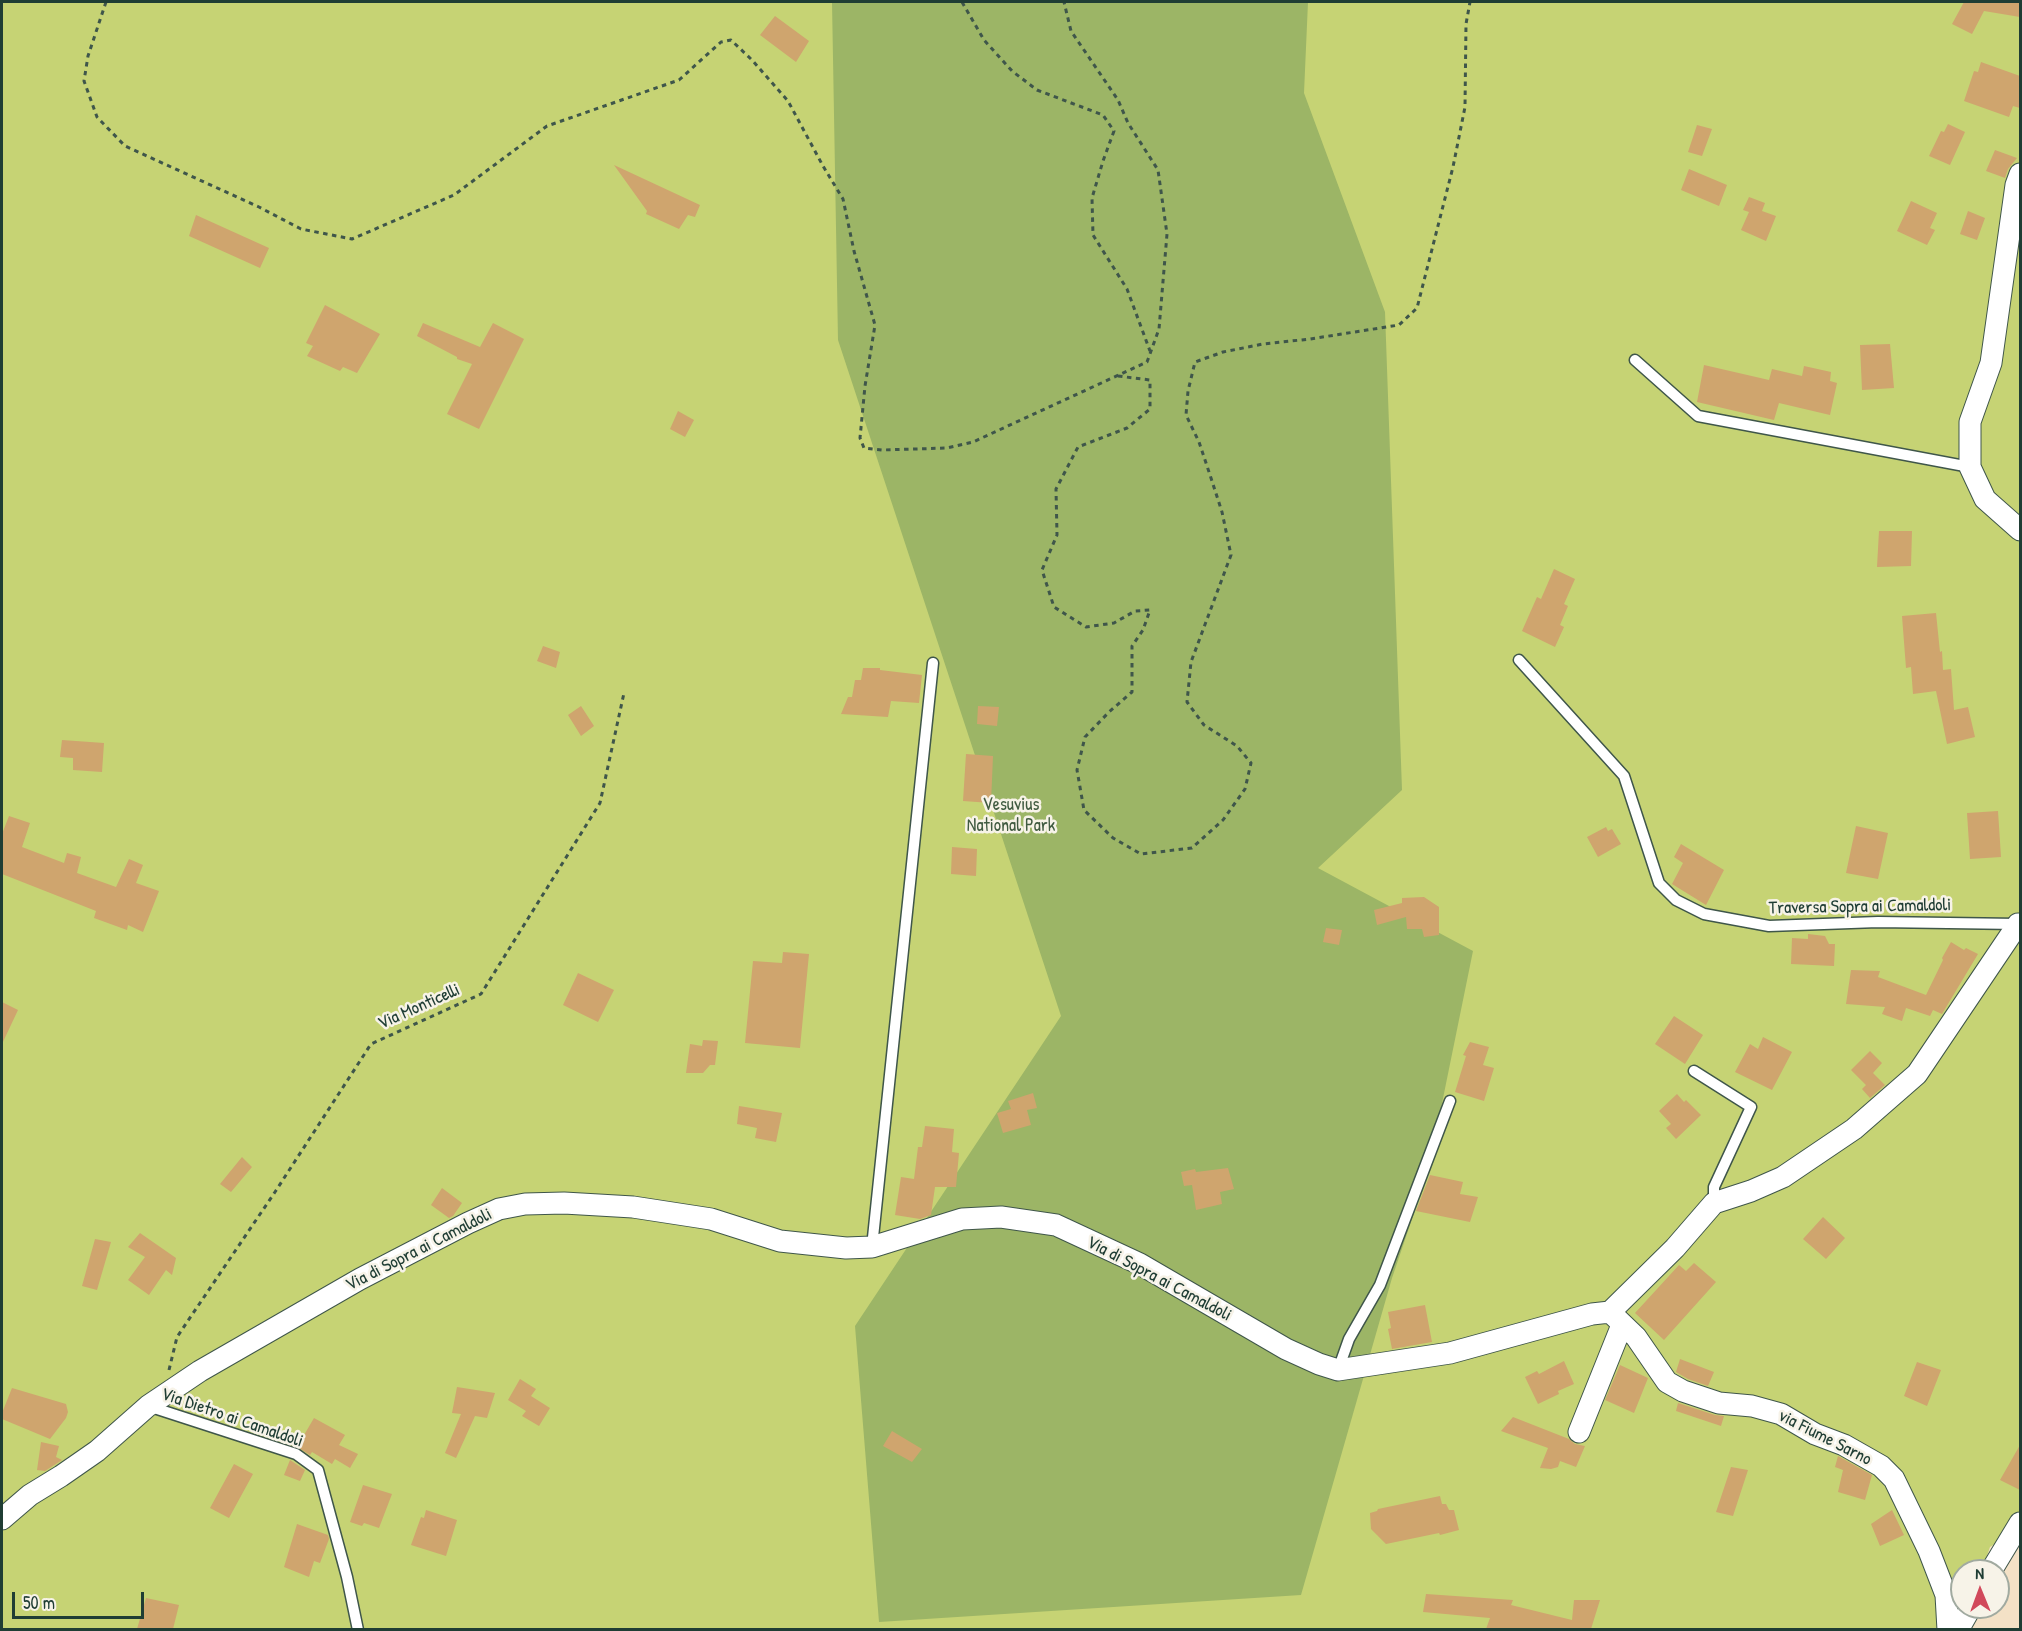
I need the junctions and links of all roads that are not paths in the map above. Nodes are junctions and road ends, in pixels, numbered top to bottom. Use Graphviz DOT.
graph roads {
  1 [pos="2020,174"];
  2 [pos="1635,360"];
  3 [pos="1970,467"];
  4 [pos="2020,530"];
  5 [pos="1519,660"];
  6 [pos="933,663"];
  7 [pos="2019,924"];
  8 [pos="1694,1071"];
  9 [pos="1450,1101"];
  10 [pos="1714,1203"];
  11 [pos="873,1247"];
  12 [pos="1616,1319"];
  13 [pos="1338,1370"];
  14 [pos="155,1401"];
  15 [pos="1580,1432"];
  16 [pos="2,1519"];
  17 [pos="2020,1523"];
  18 [pos="1998,1559"];
  19 [pos="358,1629"];
  20 [pos="1948,1629"];
  1 -- 3 [label="street"];
  2 -- 3 [label="lane"];
  3 -- 4 [label="street"];
  5 -- 7 [label="lane, Traversa Sopra ai Camaldoli"];
  6 -- 11 [label="lane"];
  7 -- 10 [label="street"];
  8 -- 10 [label="lane"];
  9 -- 13 [label="lane"];
  10 -- 12 [label="street"];
  11 -- 13 [label="street, Via di Sopra ai Camaldoli"];
  11 -- 14 [label="street, Via di Sopra ai Camaldoli"];
  12 -- 13 [label="street, Via di Sopra ai Camaldoli"];
  12 -- 15 [label="street"];
  12 -- 20 [label="street, via Fiume Sarno"];
  14 -- 16 [label="street, Via di Sopra ai Camaldoli"];
  14 -- 19 [label="lane, Via Dietro ai Camaldoli"];
  17 -- 18 [label="street"];
}
